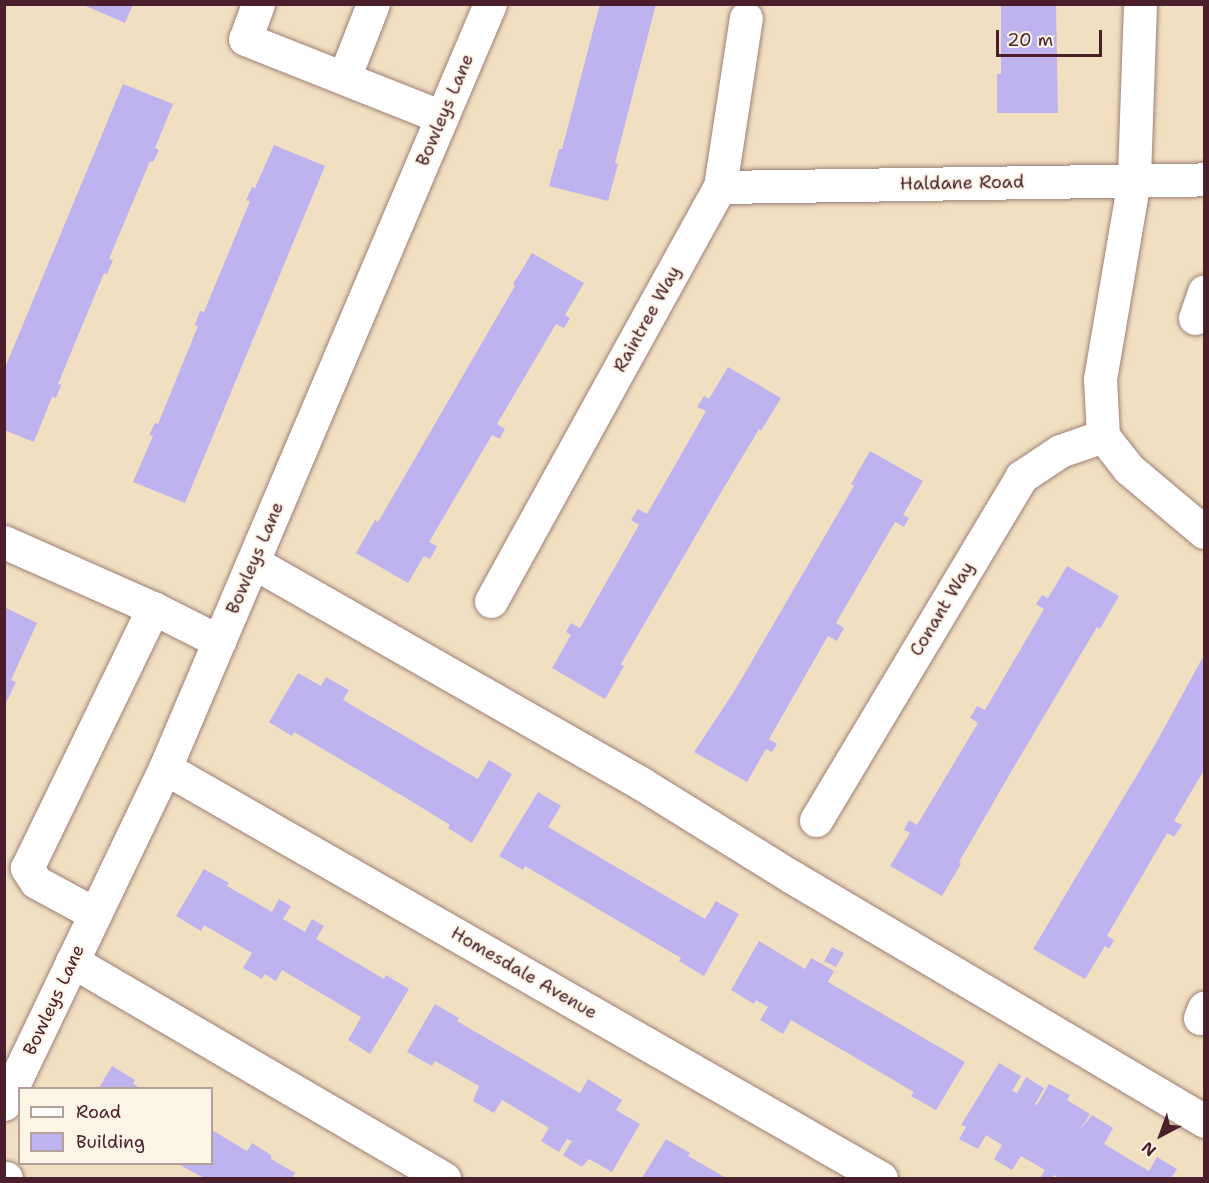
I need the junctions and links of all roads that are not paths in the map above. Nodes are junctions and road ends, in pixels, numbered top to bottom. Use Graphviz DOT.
graph roads {
  1 [pos="258,4"];
  2 [pos="373,4"];
  3 [pos="490,4"];
  4 [pos="1140,4"];
  5 [pos="746,18"];
  6 [pos="344,78"];
  7 [pos="442,117"];
  8 [pos="1204,179"];
  9 [pos="1134,180"];
  10 [pos="720,187"];
  11 [pos="1103,436"];
  12 [pos="1204,532"];
  13 [pos="4,542"];
  14 [pos="253,562"];
  15 [pos="491,601"];
  16 [pos="153,608"];
  17 [pos="219,641"];
  18 [pos="165,768"];
  19 [pos="816,820"];
  20 [pos="95,914"];
  21 [pos="72,961"];
  22 [pos="4,1104"];
  23 [pos="1204,1121"];
  24 [pos="444,1179"];
  25 [pos="881,1179"];
  1 -- 6 [label="street"];
  2 -- 6 [label="street"];
  3 -- 7 [label="street, Bowleys Lane"];
  4 -- 9 [label="street"];
  5 -- 10 [label="street, Raintree Way"];
  6 -- 7 [label="street"];
  7 -- 14 [label="street, Bowleys Lane"];
  8 -- 9 [label="street, Haldane Road"];
  9 -- 10 [label="street, Haldane Road"];
  9 -- 11 [label="street"];
  10 -- 15 [label="street, Raintree Way"];
  11 -- 12 [label="street"];
  11 -- 19 [label="street, Conant Way"];
  13 -- 16 [label="street"];
  14 -- 17 [label="street, Bowleys Lane"];
  14 -- 23 [label="street"];
  16 -- 17 [label="street"];
  16 -- 20 [label="street"];
  17 -- 18 [label="street, Bowleys Lane"];
  18 -- 20 [label="street, Bowleys Lane"];
  18 -- 25 [label="street, Homesdale Avenue"];
  20 -- 21 [label="street, Bowleys Lane"];
  21 -- 22 [label="street, Bowleys Lane"];
  21 -- 24 [label="street"];
}
